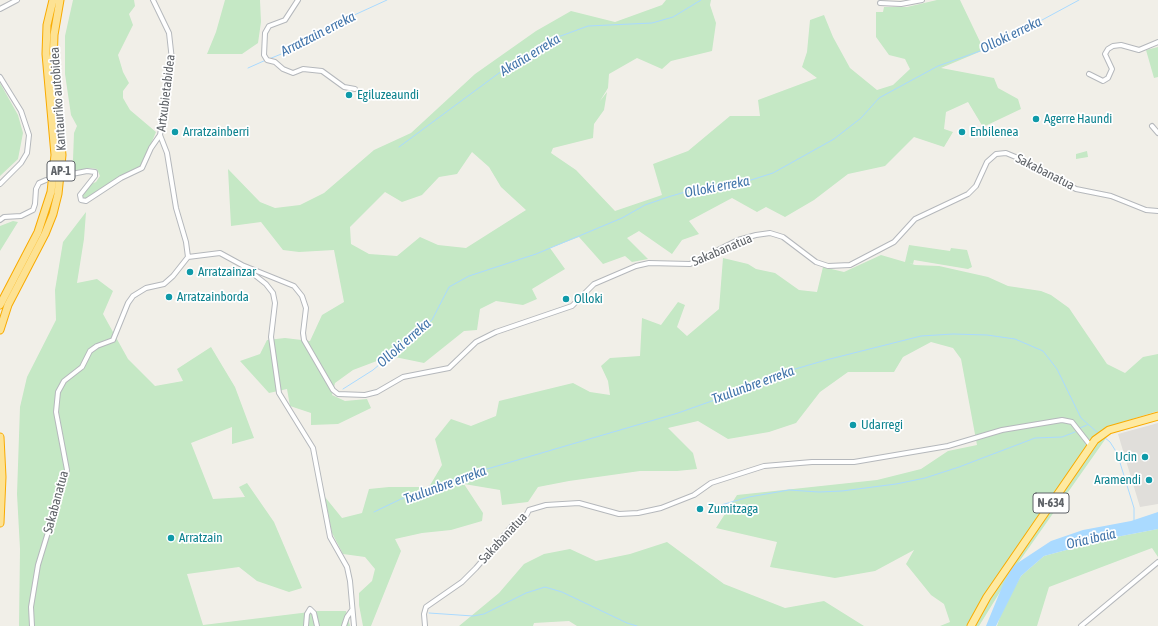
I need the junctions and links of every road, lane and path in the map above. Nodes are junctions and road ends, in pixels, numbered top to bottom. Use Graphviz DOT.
graph roads {
  1 [pos="17,0"];
  2 [pos="53,0"];
  3 [pos="60,0"];
  4 [pos="153,0"];
  5 [pos="298,0"];
  6 [pos="922,0"];
  7 [pos="880,3"];
  8 [pos="0,9"];
  9 [pos="1158,42"];
  10 [pos="1089,74"];
  11 [pos="0,77"];
  12 [pos="355,89"];
  13 [pos="1152,126"];
  14 [pos="1158,133"];
  15 [pos="160,135"];
  16 [pos="67,175"];
  17 [pos="46,180"];
  18 [pos="0,184"];
  19 [pos="1158,211"];
  20 [pos="0,220"];
  21 [pos="188,258"];
  22 [pos="242,265"];
  23 [pos="0,305"];
  24 [pos="0,330"];
  25 [pos="1158,416"];
  26 [pos="0,437"];
  27 [pos="1090,445"];
  28 [pos="0,523"];
  29 [pos="1158,562"];
  30 [pos="352,610"];
  31 [pos="32,626"];
  32 [pos="306,626"];
  33 [pos="317,626"];
  34 [pos="344,626"];
  35 [pos="354,626"];
  36 [pos="425,626"];
  37 [pos="971,626"];
  38 [pos="1081,626"];
  1 -- 8 [label="street"];
  2 -- 23 [label="highway, Kantauriko autobidea"];
  3 -- 24 [label="highway, Kantauriko autobidea / AP-1"];
  4 -- 15 [label="street, Artxubietabidea"];
  5 -- 12 [label="street"];
  6 -- 7 [label="street"];
  9 -- 10 [label="street"];
  11 -- 18 [label="street"];
  13 -- 14 [label="street"];
  15 -- 16 [label="street"];
  15 -- 21 [label="street, Artxubietabidea"];
  17 -- 20 [label="street"];
  19 -- 22 [label="street, Sakabanatua"];
  21 -- 22 [label="street, Sakabanatua"];
  21 -- 31 [label="street, Sakabanatua"];
  22 -- 30 [label="street, Sakabanatua"];
  25 -- 27 [label="highway, N-634"];
  26 -- 28 [label="highway"];
  27 -- 36 [label="street, Sakabanatua"];
  27 -- 37 [label="highway, N-634"];
  29 -- 38 [label="street"];
  30 -- 34 [label="street"];
  30 -- 35 [label="street, Sakabanatua"];
  32 -- 33 [label="street"];
}
